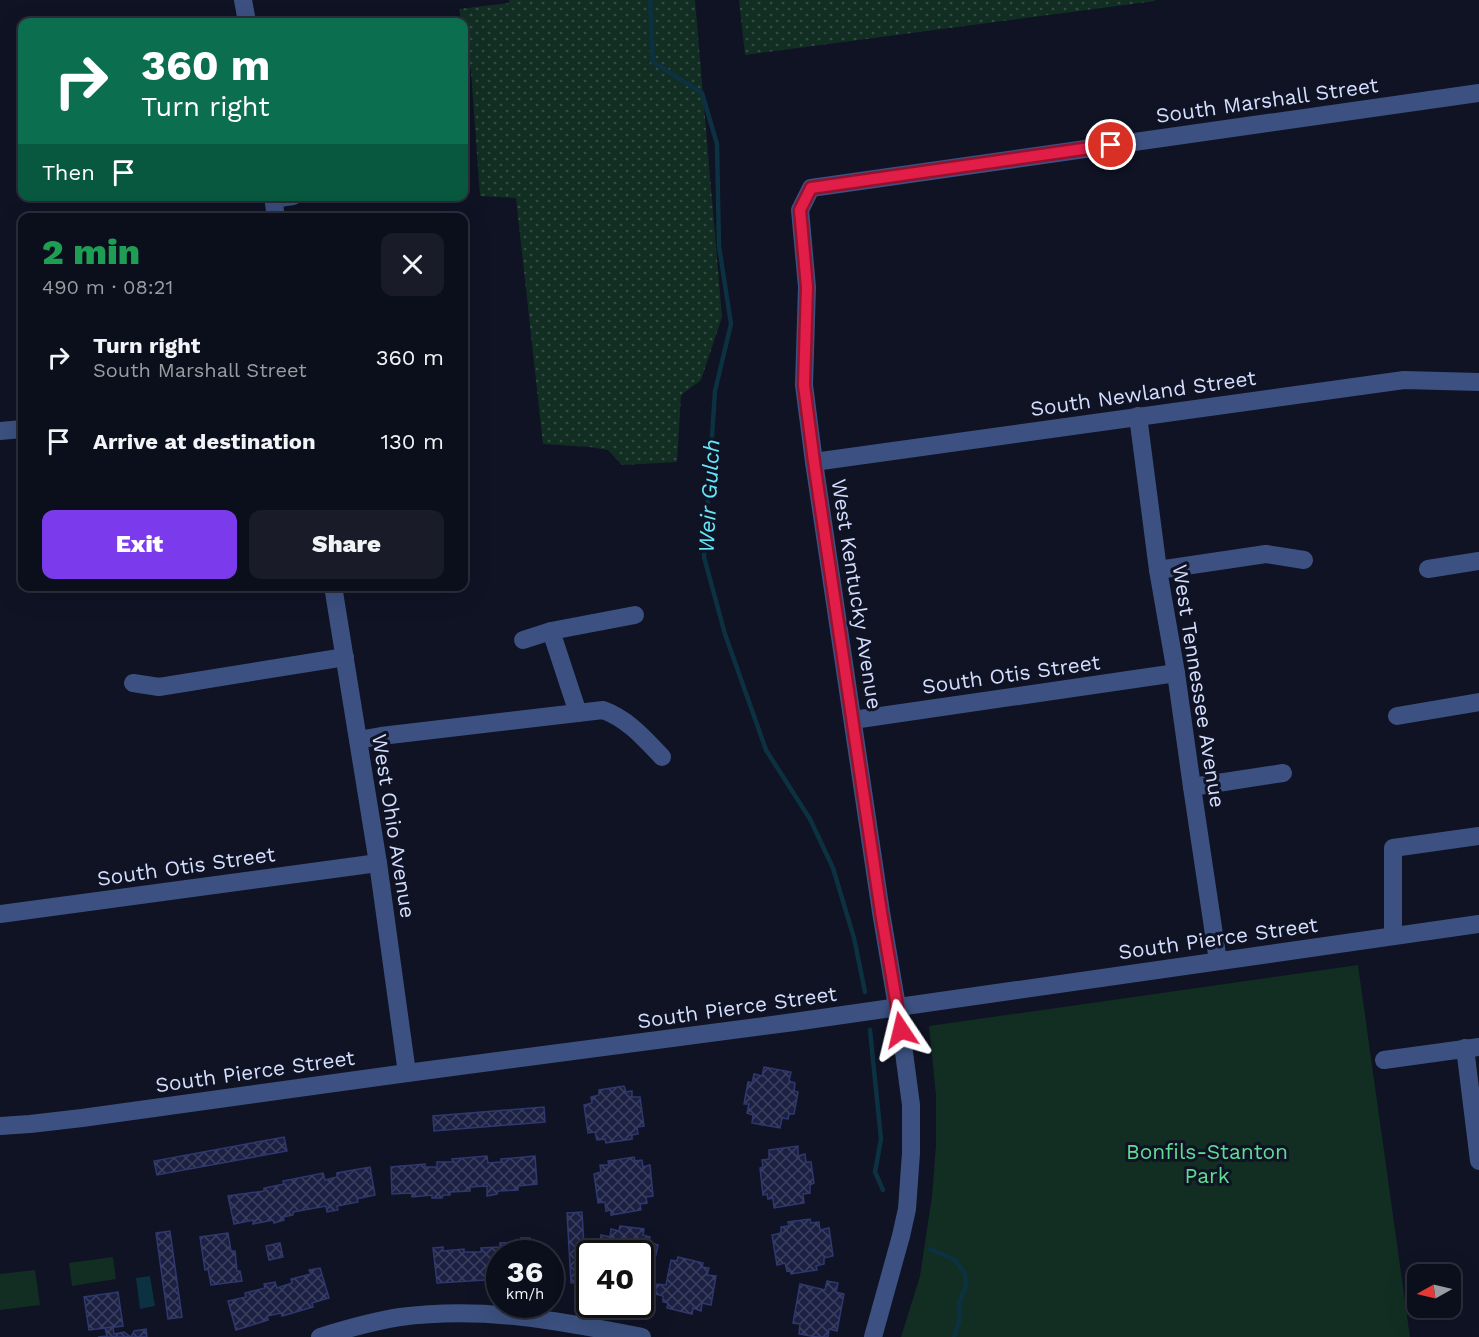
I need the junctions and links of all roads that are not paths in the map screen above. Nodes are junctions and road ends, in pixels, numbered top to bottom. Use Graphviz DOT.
graph roads {
  1 [pos="243,0"];
  2 [pos="246,18"];
  3 [pos="1479,93"];
  4 [pos="811,188"];
  5 [pos="1479,382"];
  6 [pos="1138,416"];
  7 [pos="18,429"];
  8 [pos="0,431"];
  9 [pos="814,462"];
  10 [pos="1304,560"];
  11 [pos="1479,561"];
  12 [pos="1428,569"];
  13 [pos="1158,570"];
  14 [pos="334,591"];
  15 [pos="636,615"];
  16 [pos="551,632"];
  17 [pos="523,640"];
  18 [pos="345,657"];
  19 [pos="1176,673"];
  20 [pos="133,683"];
  21 [pos="1479,702"];
  22 [pos="578,713"];
  23 [pos="1397,716"];
  24 [pos="854,720"];
  25 [pos="358,740"];
  26 [pos="662,757"];
  27 [pos="1283,773"];
  28 [pos="1192,787"];
  29 [pos="1479,836"];
  30 [pos="378,863"];
  31 [pos="0,914"];
  32 [pos="1479,924"];
  33 [pos="1393,936"];
  34 [pos="1218,961"];
  35 [pos="897,1007"];
  36 [pos="1472,1048"];
  37 [pos="1384,1060"];
  38 [pos="407,1073"];
  39 [pos="0,1126"];
  40 [pos="1479,1161"];
  41 [pos="366,1331"];
  42 [pos="585,1331"];
  43 [pos="320,1337"];
  44 [pos="642,1337"];
  45 [pos="873,1337"];
  1 -- 2 [label="street"];
  3 -- 4 [label="street, South Marshall Street"];
  4 -- 9 [label="street, West Kentucky Avenue"];
  5 -- 6 [label="street, South Newland Street"];
  6 -- 9 [label="street, South Newland Street"];
  6 -- 13 [label="street, West Tennessee Avenue"];
  7 -- 8 [label="street"];
  9 -- 24 [label="street, West Kentucky Avenue"];
  10 -- 13 [label="street"];
  11 -- 12 [label="street"];
  13 -- 19 [label="street, West Tennessee Avenue"];
  14 -- 18 [label="street, West Ohio Avenue"];
  15 -- 16 [label="street"];
  16 -- 17 [label="street"];
  16 -- 22 [label="street"];
  18 -- 20 [label="street"];
  18 -- 25 [label="street, West Ohio Avenue"];
  19 -- 24 [label="street, South Otis Street"];
  19 -- 28 [label="street, West Tennessee Avenue"];
  21 -- 23 [label="street"];
  22 -- 25 [label="street"];
  22 -- 26 [label="street"];
  24 -- 35 [label="street, West Kentucky Avenue"];
  25 -- 30 [label="street, West Ohio Avenue"];
  27 -- 28 [label="street"];
  28 -- 34 [label="street, West Tennessee Avenue"];
  29 -- 33 [label="street"];
  30 -- 31 [label="street, South Otis Street"];
  30 -- 38 [label="street, West Ohio Avenue"];
  32 -- 33 [label="street, South Pierce Street"];
  33 -- 34 [label="street, South Pierce Street"];
  34 -- 35 [label="street, South Pierce Street"];
  35 -- 38 [label="street, South Pierce Street"];
  35 -- 45 [label="street, West Kentucky Avenue"];
  36 -- 37 [label="street"];
  36 -- 40 [label="street"];
  38 -- 39 [label="street, South Pierce Street"];
  41 -- 42 [label="street"];
  41 -- 43 [label="street"];
  42 -- 44 [label="street"];
}
